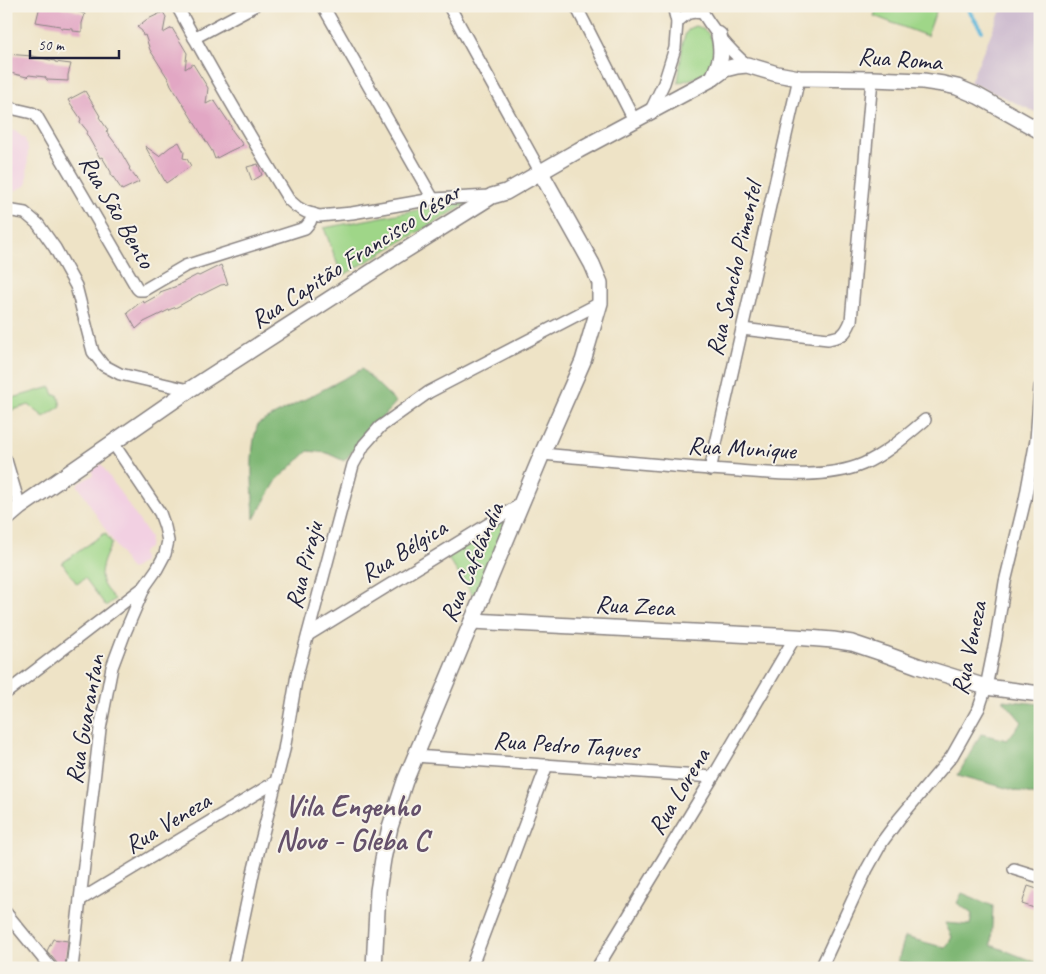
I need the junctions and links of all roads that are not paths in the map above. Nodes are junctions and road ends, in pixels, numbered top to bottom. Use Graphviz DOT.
graph roads {
  1 [pos="177,6"];
  2 [pos="254,6"];
  3 [pos="323,6"];
  4 [pos="449,6"];
  5 [pos="576,6"];
  6 [pos="673,6"];
  7 [pos="701,10"];
  8 [pos="677,22"];
  9 [pos="719,35"];
  10 [pos="194,38"];
  11 [pos="747,65"];
  12 [pos="713,78"];
  13 [pos="799,78"];
  14 [pos="872,78"];
  15 [pos="6,107"];
  16 [pos="650,112"];
  17 [pos="634,120"];
  18 [pos="1040,131"];
  19 [pos="541,173"];
  20 [pos="492,196"];
  21 [pos="434,199"];
  22 [pos="6,213"];
  23 [pos="313,214"];
  24 [pos="600,303"];
  25 [pos="742,329"];
  26 [pos="1040,386"];
  27 [pos="189,390"];
  28 [pos="925,420"];
  29 [pos="112,443"];
  30 [pos="542,454"];
  31 [pos="6,460"];
  32 [pos="710,470"];
  33 [pos="1034,483"];
  34 [pos="521,504"];
  35 [pos="20,507"];
  36 [pos="6,519"];
  37 [pos="145,586"];
  38 [pos="472,621"];
  39 [pos="308,635"];
  40 [pos="795,637"];
  41 [pos="986,686"];
  42 [pos="6,693"];
  43 [pos="1040,694"];
  44 [pos="416,756"];
  45 [pos="547,765"];
  46 [pos="713,778"];
  47 [pos="277,781"];
  48 [pos="1014,869"];
  49 [pos="1040,877"];
  50 [pos="80,900"];
  51 [pos="6,913"];
  52 [pos="51,968"];
  53 [pos="72,968"];
  54 [pos="233,968"];
  55 [pos="374,968"];
  56 [pos="471,968"];
  57 [pos="597,968"];
  58 [pos="821,968"];
  1 -- 10 [label="street"];
  2 -- 10 [label="street"];
  3 -- 21 [label="street"];
  4 -- 19 [label="street"];
  5 -- 17 [label="street"];
  6 -- 8 [label="street"];
  7 -- 8 [label="street"];
  7 -- 9 [label="street"];
  8 -- 16 [label="street"];
  9 -- 11 [label="street"];
  9 -- 12 [label="street"];
  10 -- 23 [label="street"];
  11 -- 12 [label="street, Rua Capitão Francisco César"];
  11 -- 13 [label="street, Rua Roma"];
  12 -- 16 [label="street, Rua Capitão Francisco César"];
  13 -- 14 [label="street, Rua Roma"];
  13 -- 25 [label="street, Rua Sancho Pimentel"];
  14 -- 18 [label="street, Rua Roma"];
  14 -- 25 [label="street"];
  15 -- 23 [label="street, Rua São Bento"];
  16 -- 17 [label="street, Rua Capitão Francisco César"];
  17 -- 19 [label="street, Rua Capitão Francisco César"];
  19 -- 20 [label="street, Rua Capitão Francisco César"];
  19 -- 24 [label="street, Rua Cafelândia"];
  20 -- 21 [label="street"];
  20 -- 27 [label="street, Rua Capitão Francisco César"];
  21 -- 23 [label="street"];
  22 -- 27 [label="street"];
  24 -- 30 [label="street, Rua Cafelândia"];
  24 -- 39 [label="street, Rua Piraju"];
  25 -- 32 [label="street, Rua Sancho Pimentel"];
  26 -- 33 [label="street, Rua Veneza"];
  27 -- 29 [label="street, Rua Capitão Francisco César"];
  28 -- 32 [label="street, Rua Munique"];
  29 -- 35 [label="street, Rua Capitão Francisco César"];
  29 -- 37 [label="street, Rua Guarantan"];
  30 -- 32 [label="street, Rua Munique"];
  30 -- 34 [label="street, Rua Cafelândia"];
  31 -- 35 [label="street"];
  33 -- 41 [label="street, Rua Veneza"];
  34 -- 38 [label="street, Rua Cafelândia"];
  34 -- 39 [label="street, Rua Bélgica"];
  35 -- 36 [label="street, Rua Capitão Francisco César"];
  37 -- 42 [label="street"];
  37 -- 50 [label="street, Rua Guarantan"];
  38 -- 40 [label="street, Rua Zeca"];
  38 -- 44 [label="street, Rua Cafelândia"];
  39 -- 47 [label="street, Rua Piraju"];
  40 -- 41 [label="street, Rua Zeca"];
  40 -- 46 [label="street, Rua Lorena"];
  41 -- 43 [label="street, Rua Zeca"];
  41 -- 58 [label="street, Rua Veneza"];
  44 -- 45 [label="street, Rua Pedro Taques"];
  44 -- 55 [label="street, Rua Cafelândia"];
  45 -- 46 [label="street, Rua Pedro Taques"];
  45 -- 56 [label="street"];
  46 -- 57 [label="street, Rua Lorena"];
  47 -- 50 [label="street, Rua Veneza"];
  47 -- 54 [label="street, Rua Piraju"];
  48 -- 49 [label="street"];
  50 -- 53 [label="street, Rua Guarantan"];
  51 -- 52 [label="street"];
}
